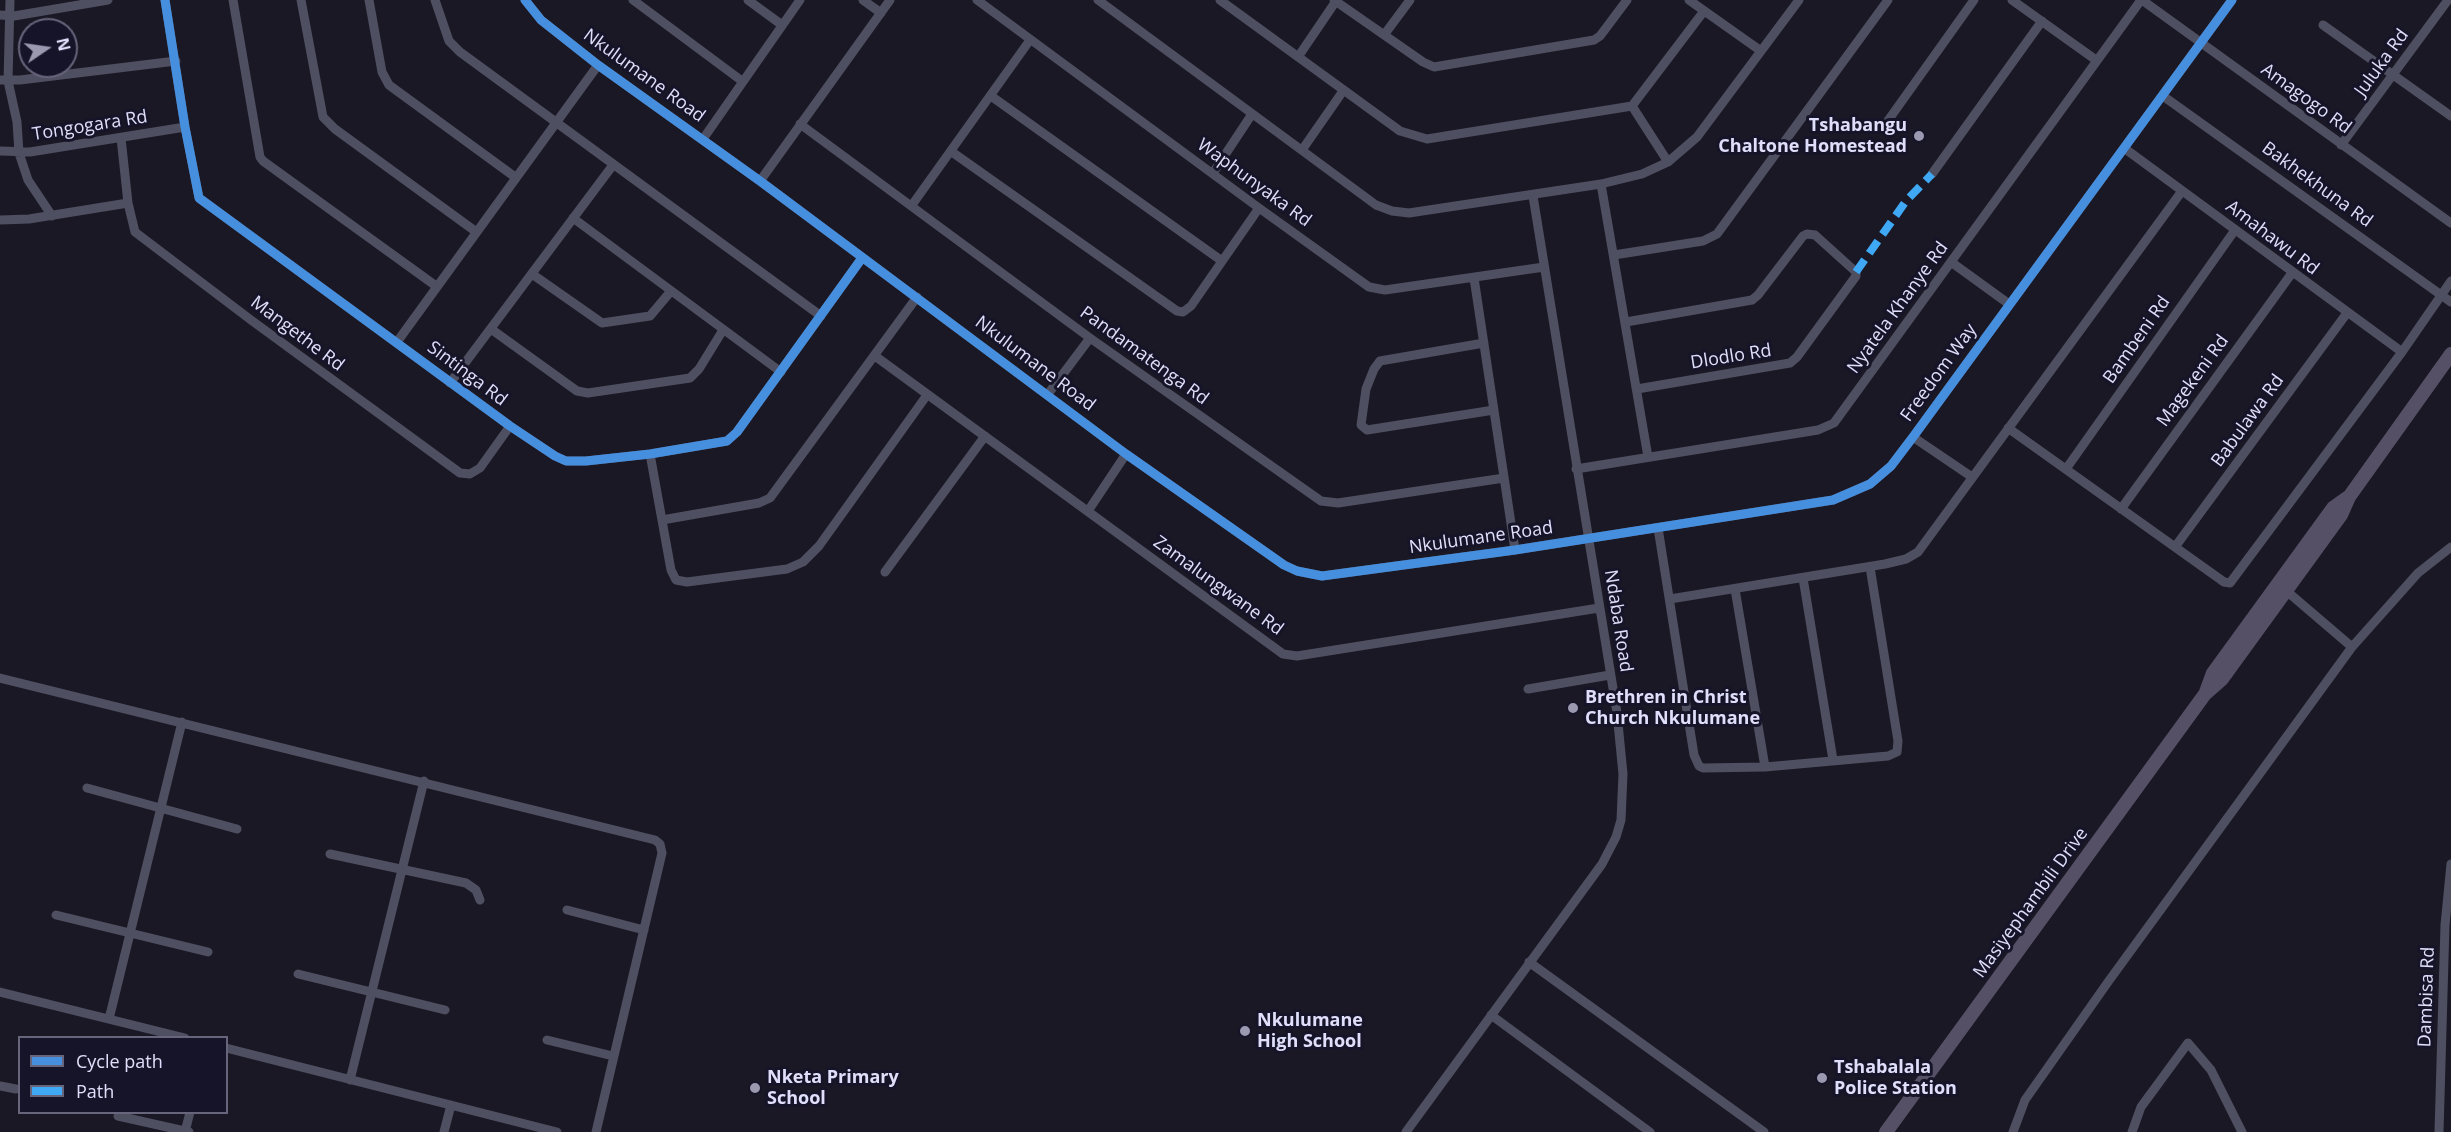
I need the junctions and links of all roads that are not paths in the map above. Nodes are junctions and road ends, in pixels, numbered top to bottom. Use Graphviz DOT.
graph roads {
  1 [pos="10,0"];
  2 [pos="108,0"];
  3 [pos="165,0"];
  4 [pos="233,0"];
  5 [pos="301,0"];
  6 [pos="369,0"];
  7 [pos="435,0"];
  8 [pos="525,0"];
  9 [pos="633,0"];
  10 [pos="748,0"];
  11 [pos="800,0"];
  12 [pos="863,0"];
  13 [pos="890,0"];
  14 [pos="977,0"];
  15 [pos="1098,0"];
  16 [pos="1220,0"];
  17 [pos="1410,0"];
  18 [pos="1627,0"];
  19 [pos="1689,0"];
  20 [pos="1799,0"];
  21 [pos="1888,0"];
  22 [pos="1974,0"];
  23 [pos="2012,0"];
  24 [pos="2142,0"];
  25 [pos="2232,0"];
  26 [pos="1336,1"];
  27 [pos="2449,1"];
  28 [pos="1704,11"];
  29 [pos="881,13"];
  30 [pos="4,16"];
  31 [pos="2042,21"];
  32 [pos="782,25"];
  33 [pos="2323,25"];
  34 [pos="1384,35"];
  35 [pos="1030,40"];
  36 [pos="2200,43"];
  37 [pos="1761,51"];
  38 [pos="1298,57"];
  39 [pos="2096,60"];
  40 [pos="176,61"];
  41 [pos="598,64"];
  42 [pos="2393,76"];
  43 [pos="4,81"];
  44 [pos="742,81"];
  45 [pos="1343,91"];
  46 [pos="991,96"];
  47 [pos="2163,96"];
  48 [pos="1632,106"];
  49 [pos="1252,114"];
  50 [pos="2451,116"];
  51 [pos="557,122"];
  52 [pos="800,124"];
  53 [pos="185,127"];
  54 [pos="1882,129"];
  55 [pos="121,138"];
  56 [pos="702,139"];
  57 [pos="2341,145"];
  58 [pos="2124,148"];
  59 [pos="1302,150"];
  60 [pos="0,151"];
  61 [pos="952,152"];
  62 [pos="19,153"];
  63 [pos="1668,162"];
  64 [pos="613,165"];
  65 [pos="1213,173"];
  66 [pos="1932,174"];
  67 [pos="516,177"];
  68 [pos="760,181"];
  69 [pos="1601,184"];
  70 [pos="2182,191"];
  71 [pos="1533,196"];
  72 [pos="128,203"];
  73 [pos="912,205"];
  74 [pos="1259,208"];
  75 [pos="52,216"];
  76 [pos="573,218"];
  77 [pos="0,220"];
  78 [pos="2451,223"];
  79 [pos="2235,230"];
  80 [pos="476,231"];
  81 [pos="1614,255"];
  82 [pos="862,258"];
  83 [pos="1222,261"];
  84 [pos="1951,262"];
  85 [pos="1544,267"];
  86 [pos="2292,273"];
  87 [pos="532,274"];
  88 [pos="1474,278"];
  89 [pos="2451,281"];
  90 [pos="436,286"];
  91 [pos="671,291"];
  92 [pos="2441,294"];
  93 [pos="917,297"];
  94 [pos="2451,302"];
  95 [pos="2010,304"];
  96 [pos="2347,313"];
  97 [pos="821,316"];
  98 [pos="1626,322"];
  99 [pos="491,329"];
  100 [pos="723,330"];
  101 [pos="1090,338"];
  102 [pos="397,342"];
  103 [pos="1484,343"];
  104 [pos="2402,352"];
  105 [pos="2451,354"];
  106 [pos="875,357"];
  107 [pos="781,372"];
  108 [pos="450,383"];
  109 [pos="1637,389"];
  110 [pos="1048,394"];
  111 [pos="927,395"];
  112 [pos="1494,410"];
  113 [pos="510,426"];
  114 [pos="2008,428"];
  115 [pos="984,436"];
  116 [pos="1913,437"];
  117 [pos="650,454"];
  118 [pos="1126,454"];
  119 [pos="1648,457"];
  120 [pos="1576,469"];
  121 [pos="2066,469"];
  122 [pos="1972,477"];
  123 [pos="1504,478"];
  124 [pos="2121,509"];
  125 [pos="1088,512"];
  126 [pos="662,520"];
  127 [pos="1658,528"];
  128 [pos="1587,538"];
  129 [pos="2175,547"];
  130 [pos="2451,547"];
  131 [pos="1515,550"];
  132 [pos="1870,567"];
  133 [pos="885,572"];
  134 [pos="1803,578"];
  135 [pos="2282,587"];
  136 [pos="1735,589"];
  137 [pos="1671,599"];
  138 [pos="1599,608"];
  139 [pos="2352,647"];
  140 [pos="1610,675"];
  141 [pos="0,678"];
  142 [pos="1528,689"];
  143 [pos="182,722"];
  144 [pos="1833,760"];
  145 [pos="1765,767"];
  146 [pos="424,782"];
  147 [pos="87,788"];
  148 [pos="161,808"];
  149 [pos="237,829"];
  150 [pos="330,854"];
  151 [pos="2451,864"];
  152 [pos="402,869"];
  153 [pos="480,900"];
  154 [pos="567,910"];
  155 [pos="56,915"];
  156 [pos="2448,926"];
  157 [pos="644,930"];
  158 [pos="129,933"];
  159 [pos="208,952"];
  160 [pos="1529,962"];
  161 [pos="298,974"];
  162 [pos="0,992"];
  163 [pos="371,994"];
  164 [pos="445,1010"];
  165 [pos="1491,1015"];
  166 [pos="109,1019"];
  167 [pos="177,1036"];
  168 [pos="546,1040"];
  169 [pos="228,1049"];
  170 [pos="613,1056"];
  171 [pos="350,1080"];
  172 [pos="0,1086"];
  173 [pos="16,1089"];
  174 [pos="451,1105"];
  175 [pos="190,1114"];
  176 [pos="118,1116"];
  177 [pos="186,1132"];
  178 [pos="444,1132"];
  179 [pos="557,1132"];
  180 [pos="596,1132"];
  181 [pos="1406,1132"];
  182 [pos="1650,1132"];
  183 [pos="1764,1132"];
  184 [pos="1886,1132"];
  185 [pos="2013,1132"];
  186 [pos="2132,1132"];
  187 [pos="2241,1132"];
  188 [pos="2439,1132"];
  1 -- 30 [label="street"];
  2 -- 30 [label="street"];
  3 -- 40 [label="street, Sintinga Rd"];
  4 -- 90 [label="street"];
  5 -- 80 [label="street"];
  6 -- 67 [label="street"];
  7 -- 51 [label="street"];
  8 -- 41 [label="street, Nkulumane Road"];
  9 -- 44 [label="street"];
  10 -- 32 [label="street"];
  11 -- 32 [label="street"];
  12 -- 29 [label="street"];
  13 -- 29 [label="street"];
  14 -- 35 [label="street, Waphunyaka Rd"];
  15 -- 49 [label="street"];
  16 -- 38 [label="street"];
  17 -- 34 [label="street"];
  18 -- 34 [label="street"];
  19 -- 28 [label="street"];
  20 -- 37 [label="street"];
  21 -- 81 [label="street"];
  22 -- 54 [label="street"];
  23 -- 31 [label="street"];
  24 -- 36 [label="street, Amagogo Rd"];
  24 -- 39 [label="street, Nyatela Khanye Rd"];
  25 -- 36 [label="street, Freedom Way"];
  26 -- 34 [label="street"];
  26 -- 38 [label="street"];
  27 -- 42 [label="street, Juluka Rd"];
  28 -- 37 [label="street"];
  28 -- 48 [label="street"];
  29 -- 52 [label="street"];
  30 -- 43 [label="street"];
  31 -- 39 [label="street"];
  31 -- 66 [label="street"];
  32 -- 44 [label="street"];
  33 -- 42 [label="street"];
  35 -- 46 [label="street"];
  35 -- 65 [label="street, Waphunyaka Rd"];
  36 -- 47 [label="street, Freedom Way"];
  36 -- 57 [label="street, Amagogo Rd"];
  37 -- 63 [label="street"];
  38 -- 45 [label="street"];
  39 -- 84 [label="street, Nyatela Khanye Rd"];
  40 -- 43 [label="street"];
  40 -- 53 [label="street, Sintinga Rd"];
  41 -- 51 [label="street"];
  41 -- 56 [label="street, Nkulumane Road"];
  42 -- 50 [label="street"];
  42 -- 57 [label="street, Juluka Rd"];
  43 -- 62 [label="street"];
  44 -- 56 [label="street"];
  45 -- 48 [label="street"];
  45 -- 59 [label="street"];
  46 -- 61 [label="street"];
  46 -- 83 [label="street"];
  47 -- 58 [label="street, Freedom Way"];
  47 -- 92 [label="street, Bakhekhuna Rd"];
  48 -- 63 [label="street"];
  49 -- 59 [label="street"];
  49 -- 65 [label="street"];
  51 -- 64 [label="street"];
  51 -- 67 [label="street"];
  52 -- 68 [label="street"];
  52 -- 73 [label="street, Pandamatenga Rd"];
  53 -- 55 [label="street, Tongogara Rd"];
  53 -- 102 [label="street, Sintinga Rd"];
  55 -- 62 [label="street, Tongogara Rd"];
  55 -- 72 [label="street, Mangethe Rd"];
  56 -- 68 [label="street, Nkulumane Road"];
  57 -- 78 [label="street, Amagogo Rd"];
  58 -- 70 [label="street, Amahawu Rd"];
  58 -- 95 [label="street, Freedom Way"];
  59 -- 71 [label="street"];
  60 -- 62 [label="street, Tongogara Rd"];
  61 -- 73 [label="street"];
  61 -- 83 [label="street"];
  62 -- 75 [label="street"];
  63 -- 69 [label="street"];
  64 -- 76 [label="street"];
  64 -- 97 [label="street"];
  65 -- 74 [label="street, Waphunyaka Rd"];
  67 -- 80 [label="street"];
  68 -- 82 [label="street, Nkulumane Road"];
  69 -- 71 [label="street"];
  69 -- 81 [label="street"];
  70 -- 79 [label="street, Amahawu Rd"];
  70 -- 114 [label="street"];
  71 -- 85 [label="street, Ndaba Road"];
  72 -- 75 [label="street"];
  72 -- 113 [label="street, Mangethe Rd"];
  73 -- 101 [label="street, Pandamatenga Rd"];
  74 -- 83 [label="street"];
  74 -- 88 [label="street, Waphunyaka Rd"];
  75 -- 77 [label="street"];
  76 -- 87 [label="street"];
  76 -- 91 [label="street"];
  79 -- 86 [label="street, Amahawu Rd"];
  79 -- 121 [label="street, Bambeni Rd"];
  80 -- 90 [label="street"];
  81 -- 98 [label="street"];
  82 -- 93 [label="street, Nkulumane Road"];
  82 -- 97 [label="street, Sintinga Rd"];
  84 -- 95 [label="street"];
  84 -- 119 [label="street, Nyatela Khanye Rd"];
  85 -- 88 [label="street, Waphunyaka Rd"];
  85 -- 120 [label="street, Ndaba Road"];
  86 -- 96 [label="street, Amahawu Rd"];
  86 -- 124 [label="street, Magekeni Rd"];
  87 -- 91 [label="street"];
  87 -- 99 [label="street"];
  88 -- 103 [label="street"];
  89 -- 92 [label="street"];
  90 -- 102 [label="street"];
  91 -- 100 [label="street"];
  92 -- 94 [label="street, Bakhekhuna Rd"];
  92 -- 104 [label="street"];
  93 -- 106 [label="street"];
  93 -- 110 [label="street, Nkulumane Road"];
  95 -- 116 [label="street, Freedom Way"];
  96 -- 104 [label="street, Amahawu Rd"];
  96 -- 129 [label="street, Babulawa Rd"];
  97 -- 107 [label="street, Sintinga Rd"];
  98 -- 109 [label="street"];
  98 -- 109 [label="street, Dlodlo Rd"];
  99 -- 100 [label="street"];
  99 -- 108 [label="street"];
  100 -- 107 [label="street"];
  101 -- 110 [label="street"];
  101 -- 123 [label="street, Pandamatenga Rd"];
  102 -- 108 [label="street, Sintinga Rd"];
  103 -- 112 [label="street"];
  103 -- 112 [label="street"];
  104 -- 129 [label="street"];
  105 -- 135 [label="main road, Masiyephambili Drive"];
  106 -- 111 [label="street, Zamalungwane Rd"];
  106 -- 126 [label="street"];
  107 -- 117 [label="street, Sintinga Rd"];
  108 -- 113 [label="street, Sintinga Rd"];
  109 -- 119 [label="street"];
  110 -- 118 [label="street, Nkulumane Road"];
  111 -- 115 [label="street, Zamalungwane Rd"];
  111 -- 126 [label="street"];
  112 -- 123 [label="street"];
  113 -- 117 [label="street, Sintinga Rd"];
  114 -- 121 [label="street"];
  114 -- 122 [label="street"];
  115 -- 125 [label="street, Zamalungwane Rd"];
  115 -- 133 [label="street"];
  116 -- 122 [label="street"];
  116 -- 127 [label="street, Freedom Way"];
  117 -- 126 [label="street"];
  118 -- 125 [label="street"];
  118 -- 131 [label="street, Nkulumane Road"];
  119 -- 120 [label="street, Nyatela Khanye Rd"];
  120 -- 128 [label="street, Ndaba Road"];
  121 -- 124 [label="street"];
  122 -- 132 [label="street"];
  123 -- 131 [label="street"];
  124 -- 129 [label="street"];
  125 -- 138 [label="street, Zamalungwane Rd"];
  127 -- 128 [label="street, Freedom Way"];
  127 -- 137 [label="street"];
  128 -- 131 [label="street, Nkulumane Road"];
  128 -- 138 [label="street, Ndaba Road"];
  130 -- 139 [label="street"];
  132 -- 134 [label="street"];
  132 -- 144 [label="street"];
  134 -- 136 [label="street"];
  134 -- 144 [label="street"];
  135 -- 139 [label="street"];
  135 -- 184 [label="main road, Masiyephambili Drive"];
  136 -- 137 [label="street"];
  136 -- 145 [label="street"];
  137 -- 145 [label="street"];
  138 -- 140 [label="street, Ndaba Road"];
  139 -- 185 [label="street"];
  140 -- 142 [label="street"];
  140 -- 160 [label="street, Ndaba Road"];
  141 -- 143 [label="street"];
  143 -- 146 [label="street"];
  143 -- 148 [label="street"];
  144 -- 145 [label="street"];
  146 -- 152 [label="street"];
  146 -- 157 [label="street"];
  147 -- 148 [label="street"];
  148 -- 149 [label="street"];
  148 -- 158 [label="street"];
  150 -- 152 [label="street"];
  151 -- 156 [label="street, Dambisa Rd"];
  152 -- 153 [label="street"];
  152 -- 163 [label="street"];
  154 -- 157 [label="street"];
  155 -- 158 [label="street"];
  156 -- 188 [label="street, Dambisa Rd"];
  157 -- 170 [label="street"];
  158 -- 159 [label="street"];
  158 -- 166 [label="street"];
  160 -- 165 [label="street, Ndaba Road"];
  160 -- 183 [label="street"];
  161 -- 163 [label="street"];
  162 -- 166 [label="street"];
  163 -- 164 [label="street"];
  163 -- 171 [label="street"];
  165 -- 181 [label="street, Ndaba Road"];
  165 -- 182 [label="street"];
  166 -- 167 [label="street"];
  168 -- 170 [label="street"];
  169 -- 171 [label="street"];
  170 -- 180 [label="street"];
  171 -- 174 [label="street"];
  172 -- 173 [label="street"];
  174 -- 178 [label="street"];
  174 -- 179 [label="street"];
  175 -- 177 [label="street"];
  176 -- 177 [label="street"];
  186 -- 187 [label="street"];
}
